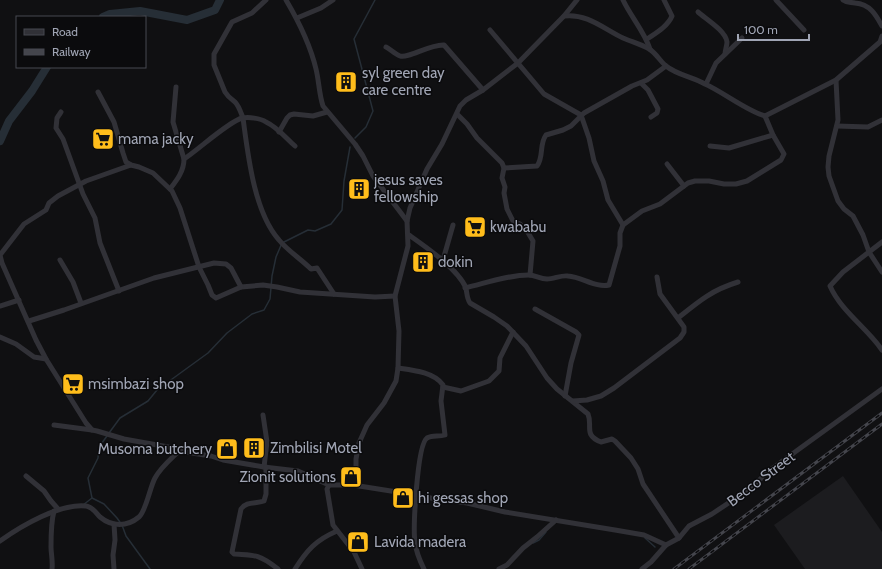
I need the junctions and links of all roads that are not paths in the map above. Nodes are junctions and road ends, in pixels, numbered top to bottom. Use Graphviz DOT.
graph roads {
  1 [pos="266,0"];
  2 [pos="286,0"];
  3 [pos="333,0"];
  4 [pos="577,0"];
  5 [pos="623,0"];
  6 [pos="664,0"];
  7 [pos="776,0"];
  8 [pos="843,0"];
  9 [pos="698,12"];
  10 [pos="564,16"];
  11 [pos="297,18"];
  12 [pos="882,26"];
  13 [pos="490,30"];
  14 [pos="804,30"];
  15 [pos="882,36"];
  16 [pos="742,38"];
  17 [pos="647,39"];
  18 [pos="881,44"];
  19 [pos="386,47"];
  20 [pos="650,49"];
  21 [pos="725,54"];
  22 [pos="518,63"];
  23 [pos="666,66"];
  24 [pos="836,80"];
  25 [pos="641,83"];
  26 [pos="706,84"];
  27 [pos="176,87"];
  28 [pos="483,90"];
  29 [pos="98,92"];
  30 [pos="61,112"];
  31 [pos="327,112"];
  32 [pos="456,114"];
  33 [pos="581,116"];
  34 [pos="764,116"];
  35 [pos="651,117"];
  36 [pos="243,118"];
  37 [pos="882,120"];
  38 [pos="837,126"];
  39 [pos="279,132"];
  40 [pos="773,135"];
  41 [pos="295,146"];
  42 [pos="710,146"];
  43 [pos="184,159"];
  44 [pos="667,164"];
  45 [pos="131,165"];
  46 [pos="504,168"];
  47 [pos="79,184"];
  48 [pos="684,186"];
  49 [pos="170,189"];
  50 [pos="407,221"];
  51 [pos="623,224"];
  52 [pos="453,225"];
  53 [pos="408,235"];
  54 [pos="882,242"];
  55 [pos="869,252"];
  56 [pos="60,260"];
  57 [pos="443,260"];
  58 [pos="199,267"];
  59 [pos="882,272"];
  60 [pos="530,275"];
  61 [pos="657,277"];
  62 [pos="738,282"];
  63 [pos="241,288"];
  64 [pos="465,288"];
  65 [pos="119,290"];
  66 [pos="334,294"];
  67 [pos="395,296"];
  68 [pos="19,300"];
  69 [pos="81,303"];
  70 [pos="0,306"];
  71 [pos="535,309"];
  72 [pos="678,318"];
  73 [pos="28,321"];
  74 [pos="513,332"];
  75 [pos="0,337"];
  76 [pos="882,350"];
  77 [pos="46,358"];
  78 [pos="398,368"];
  79 [pos="443,388"];
  80 [pos="882,389"];
  81 [pos="565,396"];
  82 [pos="573,401"];
  83 [pos="263,415"];
  84 [pos="54,425"];
  85 [pos="92,430"];
  86 [pos="179,451"];
  87 [pos="265,467"];
  88 [pos="26,476"];
  89 [pos="329,485"];
  90 [pos="353,485"];
  91 [pos="416,495"];
  92 [pos="56,510"];
  93 [pos="556,520"];
  94 [pos="114,524"];
  95 [pos="337,531"];
  96 [pos="679,538"];
  97 [pos="0,541"];
  98 [pos="666,545"];
  99 [pos="52,569"];
  100 [pos="114,569"];
  101 [pos="278,569"];
  102 [pos="295,569"];
  103 [pos="362,569"];
  104 [pos="423,569"];
  105 [pos="500,569"];
  106 [pos="642,569"];
  1 -- 36 [label="street"];
  2 -- 11 [label="street"];
  3 -- 11 [label="street"];
  4 -- 10 [label="street"];
  5 -- 17 [label="street"];
  6 -- 17 [label="street"];
  7 -- 14 [label="street"];
  8 -- 12 [label="street"];
  9 -- 21 [label="street"];
  10 -- 20 [label="street"];
  10 -- 22 [label="street"];
  11 -- 31 [label="street"];
  13 -- 22 [label="street"];
  15 -- 18 [label="street"];
  16 -- 21 [label="street"];
  17 -- 20 [label="street"];
  18 -- 24 [label="street"];
  19 -- 28 [label="street"];
  20 -- 23 [label="street"];
  21 -- 26 [label="street"];
  22 -- 28 [label="street"];
  22 -- 33 [label="street"];
  23 -- 25 [label="street"];
  23 -- 26 [label="street"];
  24 -- 34 [label="street"];
  24 -- 38 [label="street"];
  25 -- 33 [label="street"];
  25 -- 35 [label="street"];
  26 -- 34 [label="street"];
  27 -- 43 [label="street"];
  28 -- 32 [label="street"];
  29 -- 45 [label="street"];
  30 -- 47 [label="street"];
  31 -- 39 [label="street"];
  31 -- 50 [label="street"];
  32 -- 46 [label="street"];
  32 -- 50 [label="street"];
  33 -- 46 [label="street"];
  33 -- 51 [label="street"];
  34 -- 40 [label="street"];
  36 -- 39 [label="street"];
  36 -- 43 [label="street"];
  36 -- 66 [label="street"];
  37 -- 38 [label="street"];
  38 -- 55 [label="street"];
  39 -- 41 [label="street"];
  40 -- 42 [label="street"];
  40 -- 48 [label="street"];
  43 -- 49 [label="street"];
  44 -- 48 [label="street"];
  45 -- 47 [label="street"];
  45 -- 49 [label="street"];
  46 -- 60 [label="street"];
  47 -- 65 [label="street"];
  47 -- 68 [label="street"];
  48 -- 51 [label="street"];
  49 -- 58 [label="street"];
  50 -- 53 [label="street"];
  51 -- 60 [label="street"];
  52 -- 57 [label="street"];
  53 -- 57 [label="street"];
  53 -- 67 [label="street"];
  54 -- 55 [label="street"];
  55 -- 59 [label="street"];
  55 -- 76 [label="street"];
  56 -- 69 [label="street"];
  57 -- 64 [label="street"];
  58 -- 63 [label="street"];
  58 -- 63 [label="street"];
  58 -- 65 [label="street"];
  60 -- 64 [label="street"];
  61 -- 72 [label="street"];
  62 -- 72 [label="street"];
  63 -- 66 [label="street"];
  64 -- 74 [label="street"];
  65 -- 69 [label="street"];
  66 -- 67 [label="street"];
  67 -- 78 [label="street"];
  68 -- 70 [label="street"];
  68 -- 73 [label="street"];
  69 -- 73 [label="street"];
  71 -- 81 [label="street"];
  72 -- 82 [label="street"];
  73 -- 77 [label="street"];
  74 -- 79 [label="street"];
  74 -- 81 [label="street"];
  75 -- 77 [label="street"];
  77 -- 85 [label="street"];
  78 -- 79 [label="street"];
  78 -- 90 [label="street"];
  79 -- 91 [label="street"];
  80 -- 96 [label="street, Becco Street"];
  81 -- 82 [label="street"];
  82 -- 96 [label="street"];
  83 -- 87 [label="street"];
  84 -- 85 [label="street"];
  85 -- 86 [label="street"];
  86 -- 87 [label="street"];
  86 -- 94 [label="street"];
  87 -- 89 [label="street"];
  87 -- 101 [label="street"];
  88 -- 92 [label="street"];
  89 -- 90 [label="street"];
  89 -- 95 [label="street"];
  90 -- 91 [label="street"];
  91 -- 93 [label="street"];
  91 -- 104 [label="street"];
  92 -- 94 [label="street"];
  92 -- 97 [label="street"];
  92 -- 99 [label="street"];
  93 -- 98 [label="street"];
  93 -- 105 [label="street"];
  94 -- 100 [label="street"];
  95 -- 102 [label="street"];
  95 -- 103 [label="street"];
  96 -- 98 [label="street, Becco Street"];
  98 -- 106 [label="street, Becco Street"];
}
